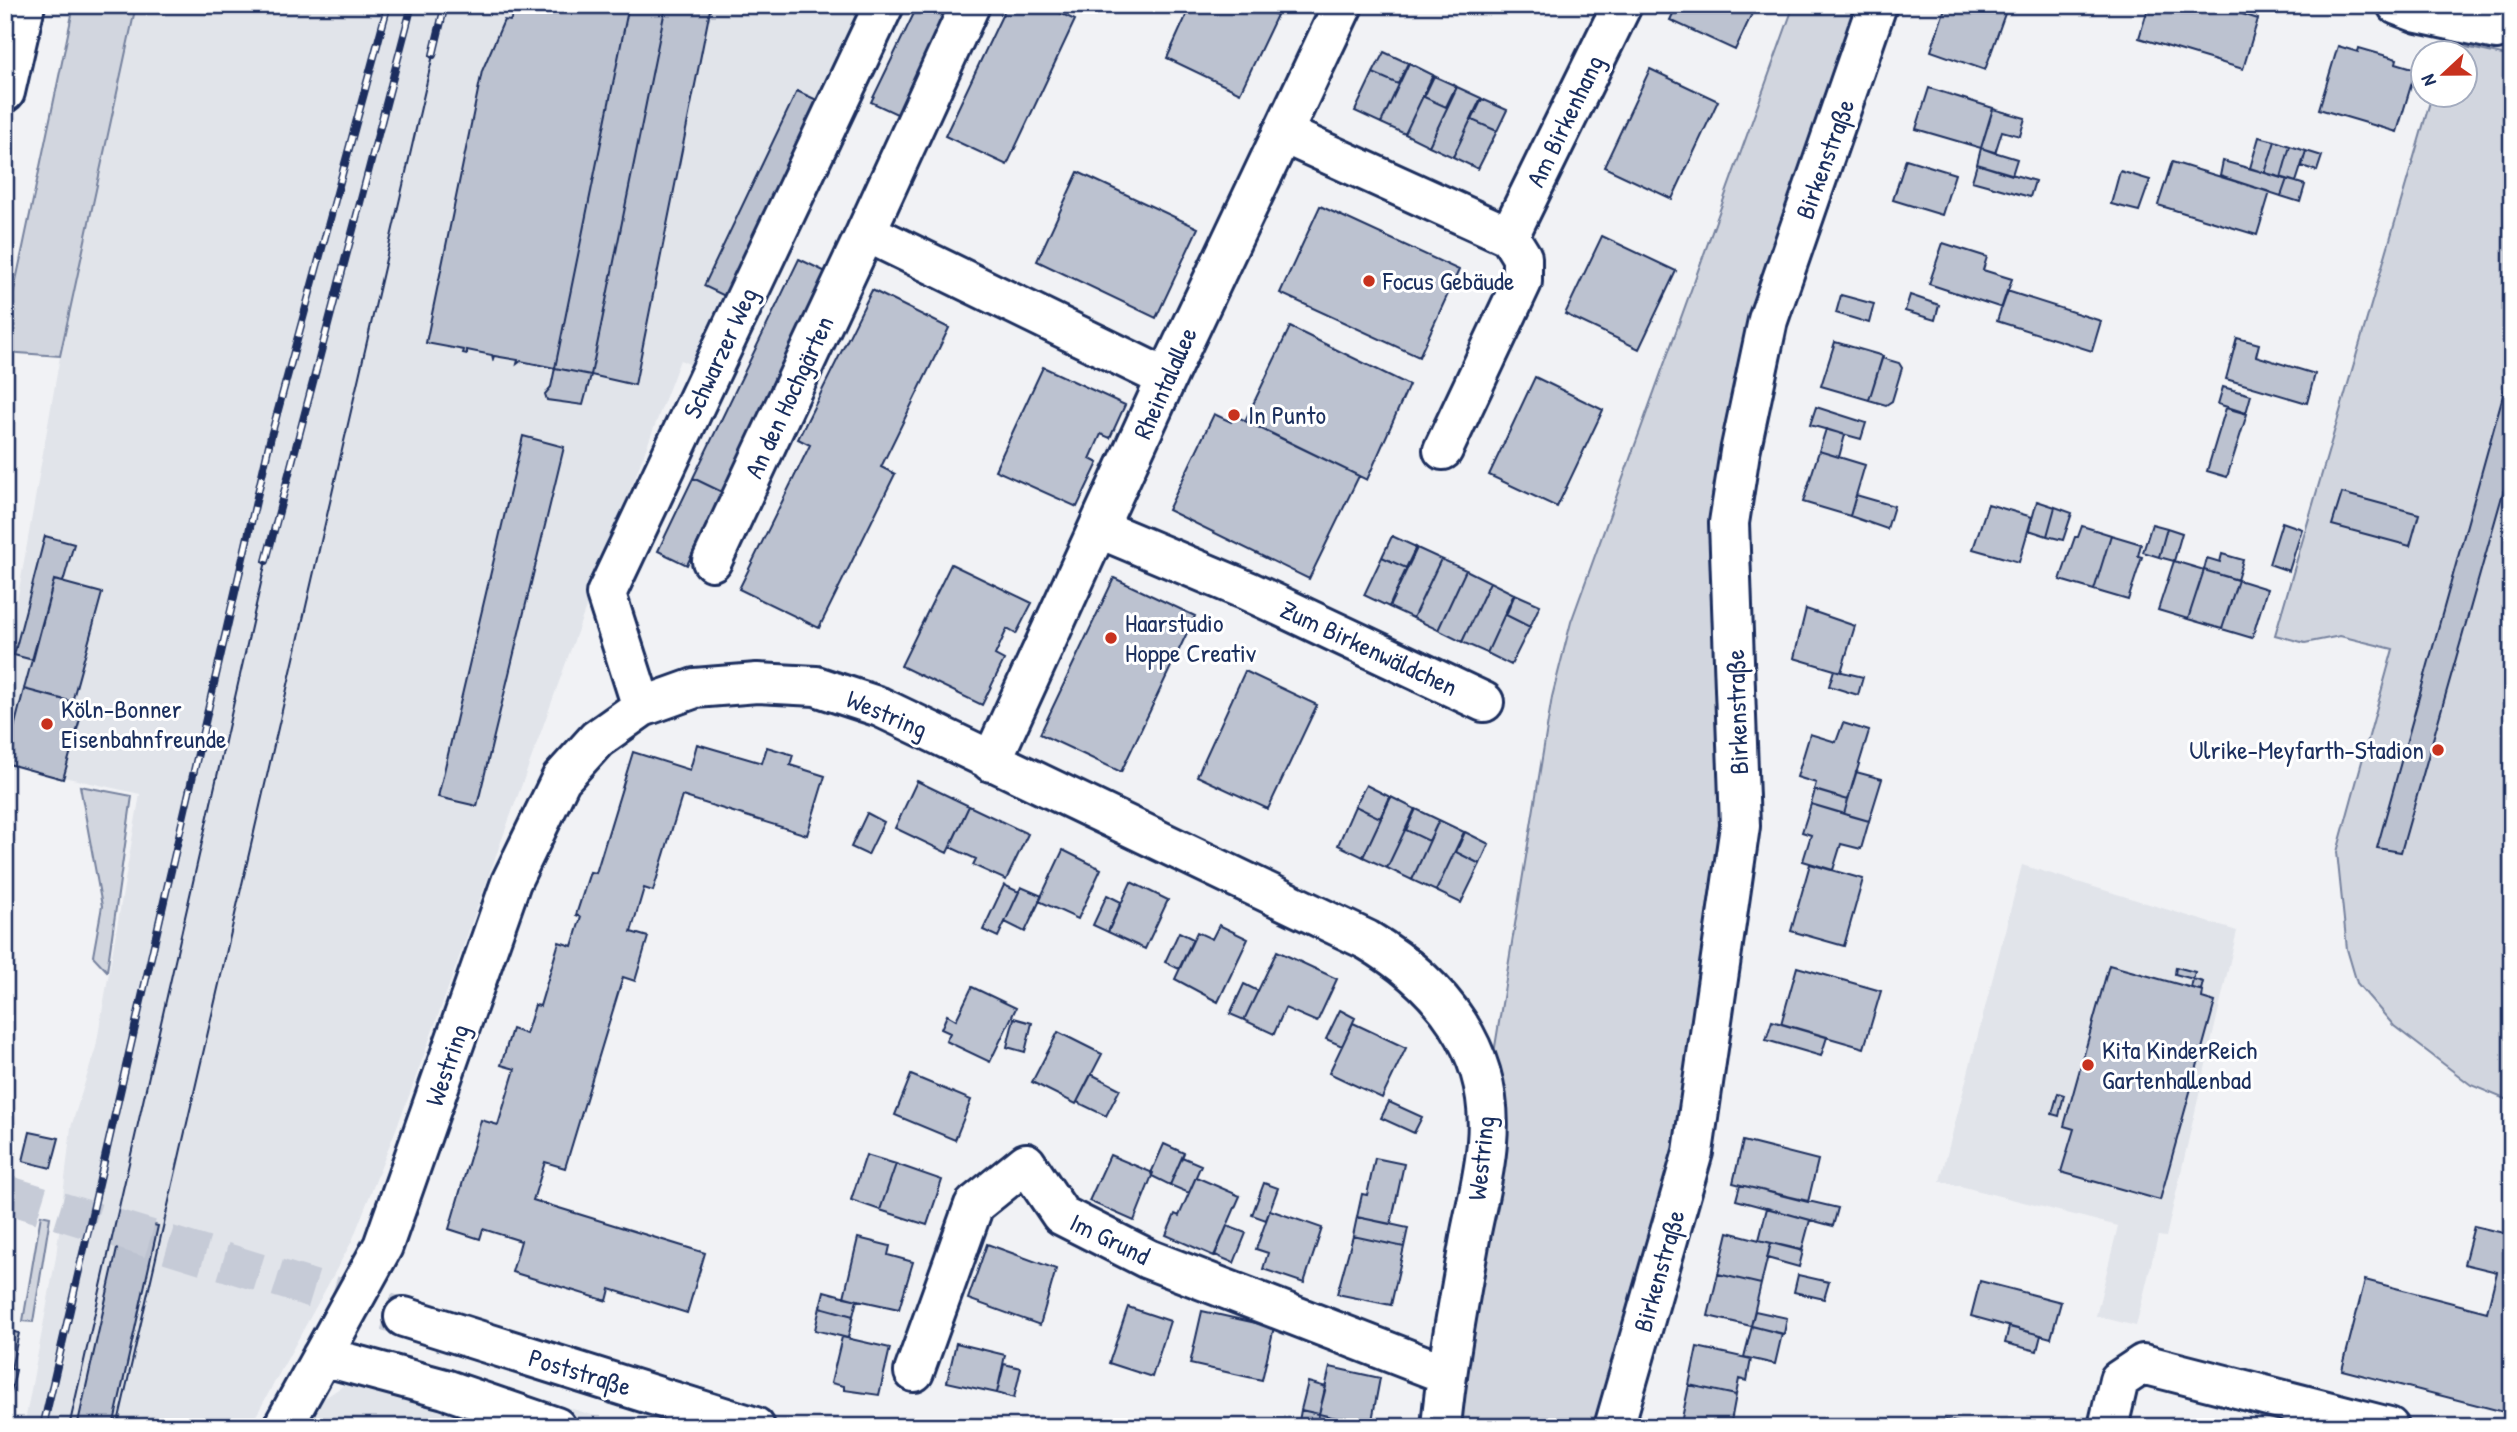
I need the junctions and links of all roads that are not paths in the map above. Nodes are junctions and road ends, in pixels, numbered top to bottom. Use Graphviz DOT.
graph roads {
  1 [pos="25,5"];
  2 [pos="884,5"];
  3 [pos="970,5"];
  4 [pos="1343,5"];
  5 [pos="1622,5"];
  6 [pos="1877,5"];
  7 [pos="2397,5"];
  8 [pos="2496,30"];
  9 [pos="5,92"];
  10 [pos="1282,133"];
  11 [pos="866,232"];
  12 [pos="1509,236"];
  13 [pos="1166,378"];
  14 [pos="1443,450"];
  15 [pos="1100,529"];
  16 [pos="712,561"];
  17 [pos="1484,702"];
  18 [pos="642,707"];
  19 [pos="991,762"];
  20 [pos="404,1317"];
  21 [pos="322,1356"];
  22 [pos="914,1372"];
  23 [pos="1446,1374"];
  24 [pos="2377,1425"];
  25 [pos="283,1427"];
  26 [pos="556,1427"];
  27 [pos="755,1427"];
  28 [pos="1441,1427"];
  29 [pos="1614,1427"];
  30 [pos="2108,1427"];
  1 -- 9 [label="street"];
  2 -- 18 [label="street, Schwarzer Weg"];
  3 -- 11 [label="street, An den Hochgärten"];
  4 -- 10 [label="street, Rheintalallee"];
  5 -- 12 [label="street, Am Birkenhang"];
  6 -- 29 [label="street, Birkenstraße"];
  7 -- 8 [label="street"];
  10 -- 12 [label="street"];
  10 -- 13 [label="street, Rheintalallee"];
  11 -- 13 [label="street"];
  11 -- 16 [label="street, An den Hochgärten"];
  12 -- 14 [label="street"];
  13 -- 15 [label="street, Rheintalallee"];
  15 -- 17 [label="street, Zum Birkenwäldchen"];
  15 -- 19 [label="street, Rheintalallee"];
  18 -- 19 [label="street, Westring"];
  18 -- 21 [label="street, Westring"];
  19 -- 23 [label="street, Westring"];
  20 -- 27 [label="street, Poststraße"];
  21 -- 25 [label="street, Westring"];
  21 -- 26 [label="street"];
  22 -- 23 [label="street, Im Grund"];
  23 -- 28 [label="street, Westring"];
  24 -- 30 [label="street"];
}
